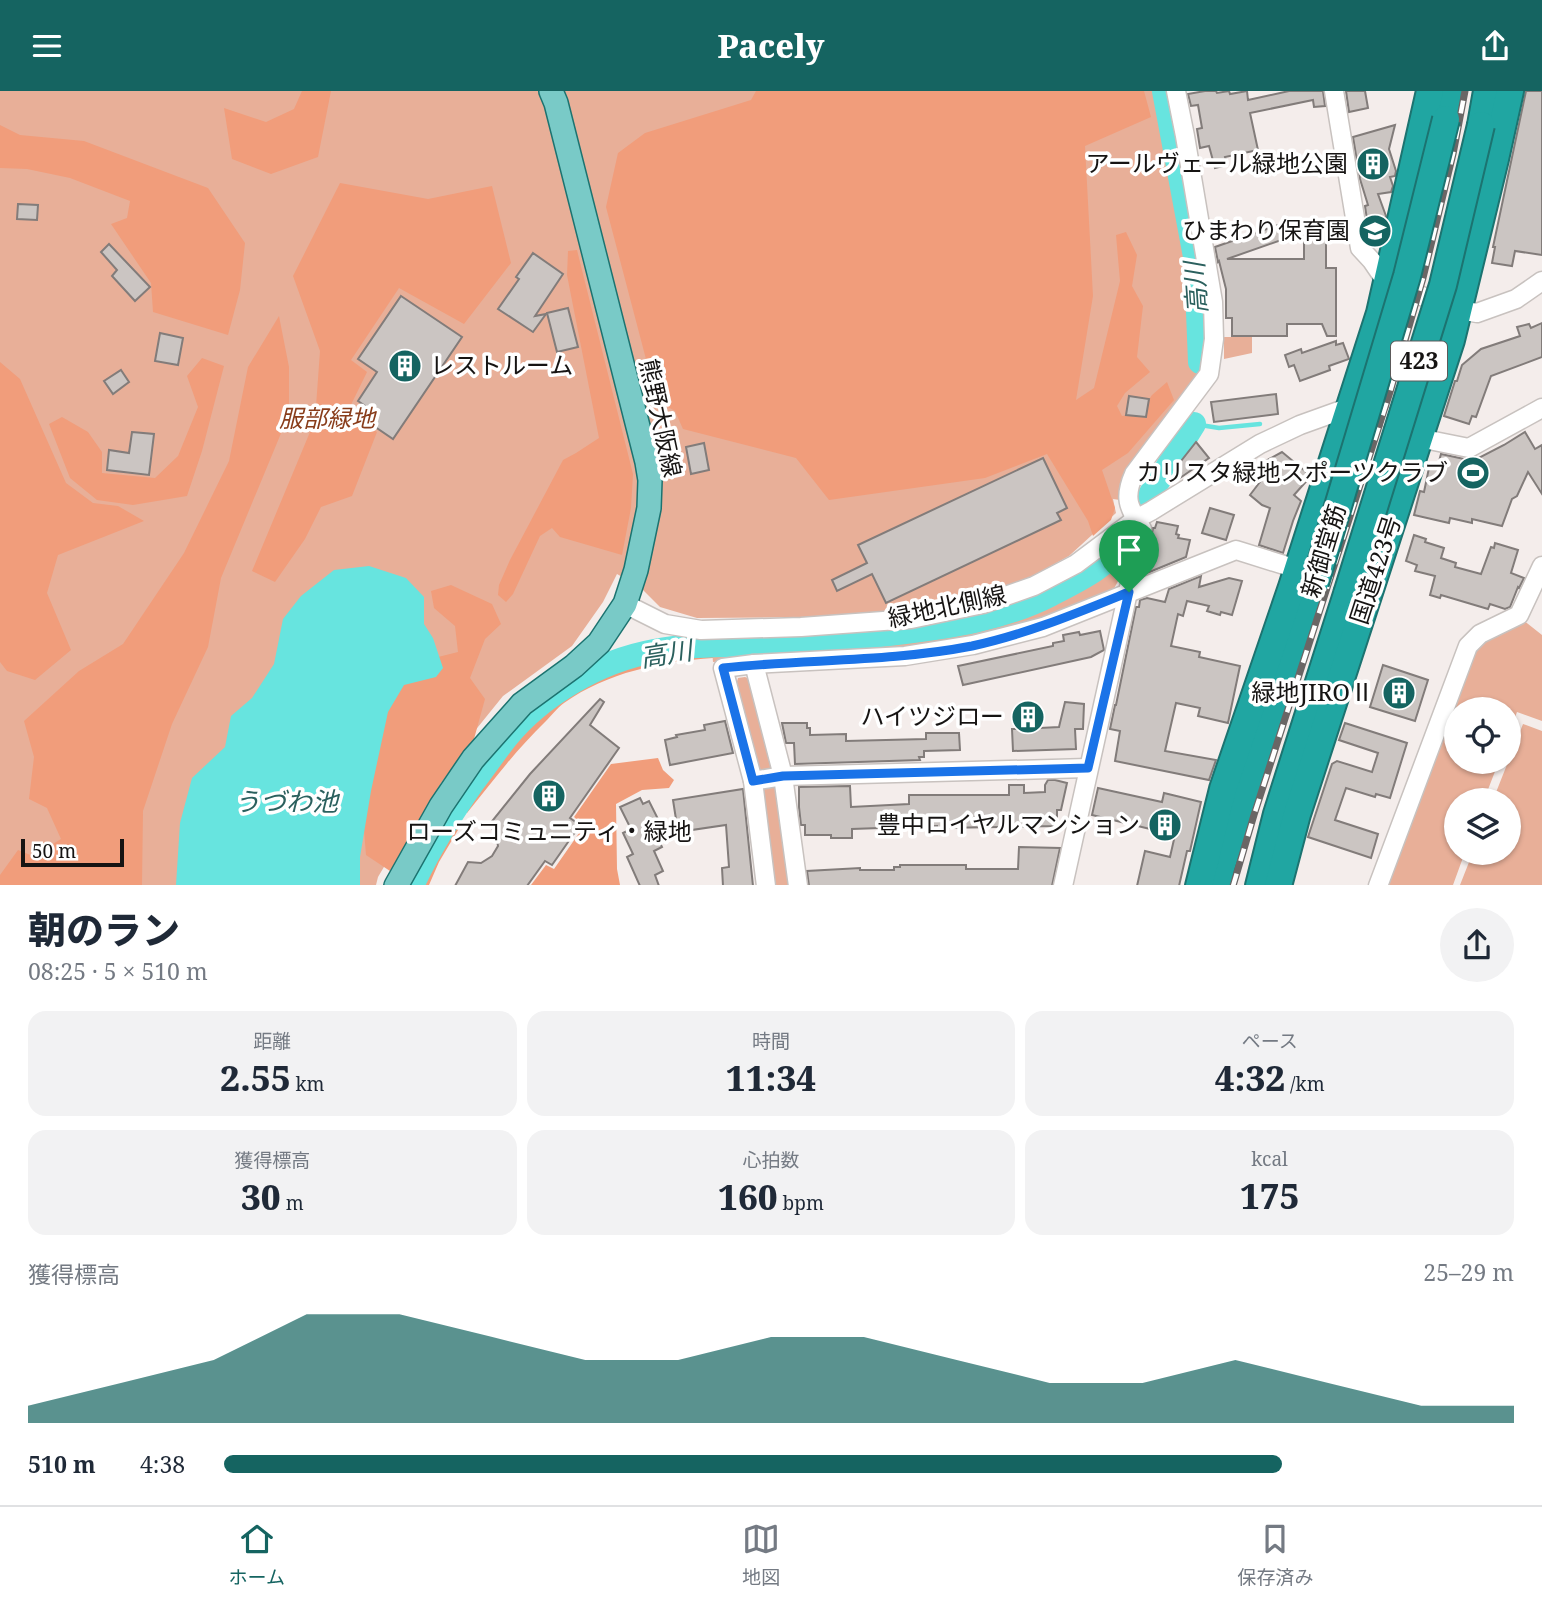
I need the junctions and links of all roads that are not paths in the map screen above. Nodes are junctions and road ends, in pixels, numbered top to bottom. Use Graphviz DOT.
graph roads {
  1 [pos="551,91"];
  2 [pos="1176,91"];
  3 [pos="1334,91"];
  4 [pos="1430,91"];
  5 [pos="1451,91"];
  6 [pos="1487,91"];
  7 [pos="1510,91"];
  8 [pos="1542,281"];
  9 [pos="1387,283"];
  10 [pos="1459,310"];
  11 [pos="1350,407"];
  12 [pos="1542,408"];
  13 [pos="1422,427"];
  14 [pos="1136,519"];
  15 [pos="1542,566"];
  16 [pos="1306,576"];
  17 [pos="1129,592"];
  18 [pos="625,604"];
  19 [pos="754,664"];
  20 [pos="1088,768"];
  21 [pos="783,776"];
  22 [pos="753,781"];
  23 [pos="1217,880"];
  24 [pos="1265,883"];
  25 [pos="396,885"];
  26 [pos="766,885"];
  27 [pos="798,885"];
  28 [pos="1063,885"];
  29 [pos="1199,885"];
  30 [pos="1378,885"];
  1 -- 18 [label="main road, 熊野大阪線"];
  2 -- 14 [label="street"];
  3 -- 9 [label="street"];
  4 -- 9 [label="highway, 423"];
  5 -- 16 [label="highway, 新御堂筋 / 423, bridge"];
  6 -- 24 [label="highway, 新御堂筋 / 423, bridge"];
  7 -- 10 [label="highway, 国道423号 / 423"];
  8 -- 10 [label="street"];
  9 -- 10 [label="street"];
  9 -- 11 [label="highway, 423"];
  10 -- 13 [label="highway, 国道423号 / 423"];
  11 -- 13 [label="street"];
  11 -- 14 [label="street, 緑地北側線"];
  11 -- 16 [label="highway, 423"];
  12 -- 13 [label="street"];
  13 -- 24 [label="highway, 国道423号 / 423"];
  14 -- 17 [label="street"];
  14 -- 18 [label="street, 緑地北側線"];
  15 -- 30 [label="street"];
  16 -- 17 [label="street"];
  16 -- 23 [label="highway, 新御堂筋 / 423"];
  16 -- 29 [label="highway, 423"];
  17 -- 19 [label="street"];
  17 -- 20 [label="street"];
  18 -- 25 [label="main road, 熊野大阪線"];
  19 -- 21 [label="street"];
  19 -- 22 [label="street"];
  20 -- 21 [label="street"];
  20 -- 28 [label="street"];
  21 -- 22 [label="street"];
  21 -- 27 [label="street"];
  22 -- 26 [label="street"];
}
